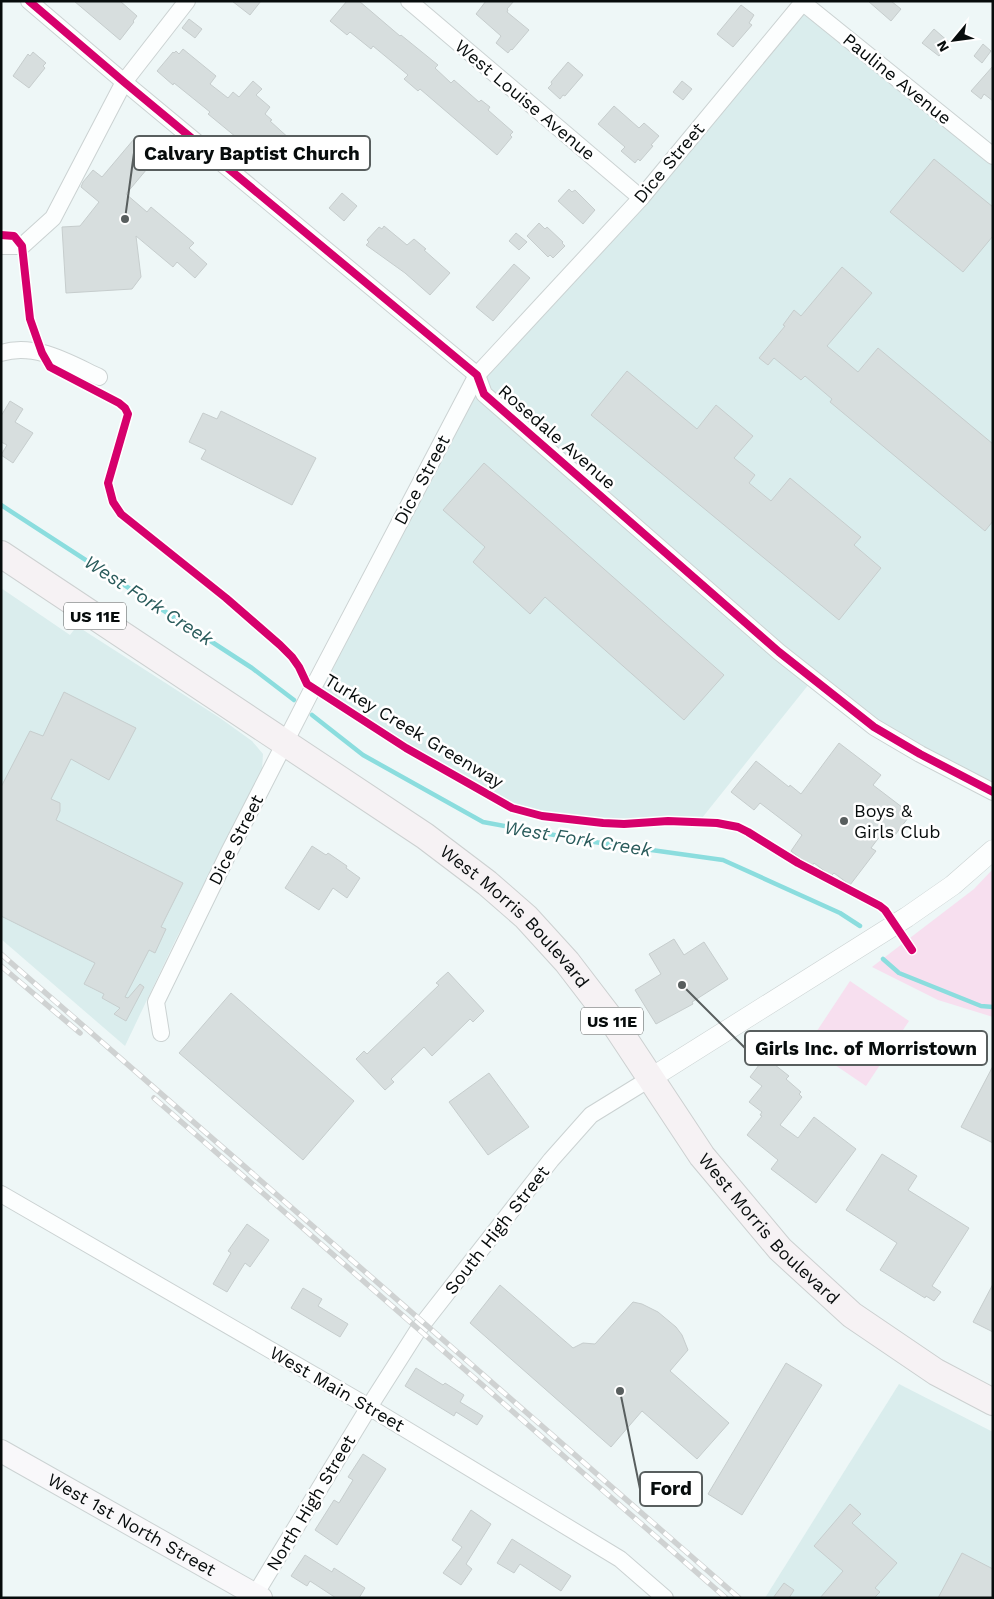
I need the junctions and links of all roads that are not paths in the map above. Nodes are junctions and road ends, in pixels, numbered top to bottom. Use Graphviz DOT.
graph roads {
  1 [pos="30,1"];
  2 [pos="187,1"];
  3 [pos="409,1"];
  4 [pos="803,2"];
  5 [pos="124,82"];
  6 [pos="993,156"];
  7 [pos="641,198"];
  8 [pos="1,246"];
  9 [pos="1,353"];
  10 [pos="477,374"];
  11 [pos="99,377"];
  12 [pos="1,554"];
  13 [pos="286,744"];
  14 [pos="993,792"];
  15 [pos="993,850"];
  16 [pos="160,1033"];
  17 [pos="651,1078"];
  18 [pos="1,1194"];
  19 [pos="993,1402"];
  20 [pos="369,1407"];
  21 [pos="1,1451"];
  22 [pos="256,1597"];
  23 [pos="664,1598"];
  1 -- 5 [label="street, Rosedale Avenue"];
  2 -- 5 [label="street"];
  3 -- 7 [label="street, West Louise Avenue"];
  4 -- 6 [label="street, Pauline Avenue"];
  4 -- 7 [label="street, Dice Street"];
  5 -- 8 [label="street"];
  5 -- 10 [label="street, Rosedale Avenue"];
  7 -- 10 [label="street, Dice Street"];
  9 -- 11 [label="street"];
  10 -- 13 [label="street, Dice Street"];
  10 -- 14 [label="street, Rosedale Avenue"];
  12 -- 13 [label="main road, West Morris Boulevard / US 11E"];
  13 -- 16 [label="street, Dice Street"];
  13 -- 17 [label="main road, West Morris Boulevard / US 11E"];
  15 -- 17 [label="street"];
  17 -- 19 [label="main road, West Morris Boulevard / US 11E"];
  17 -- 20 [label="street, South High Street"];
  18 -- 20 [label="street, West Main Street"];
  20 -- 22 [label="street, North High Street"];
  20 -- 23 [label="street, West Main Street"];
  21 -- 22 [label="main road, West 1st North Street"];
}
